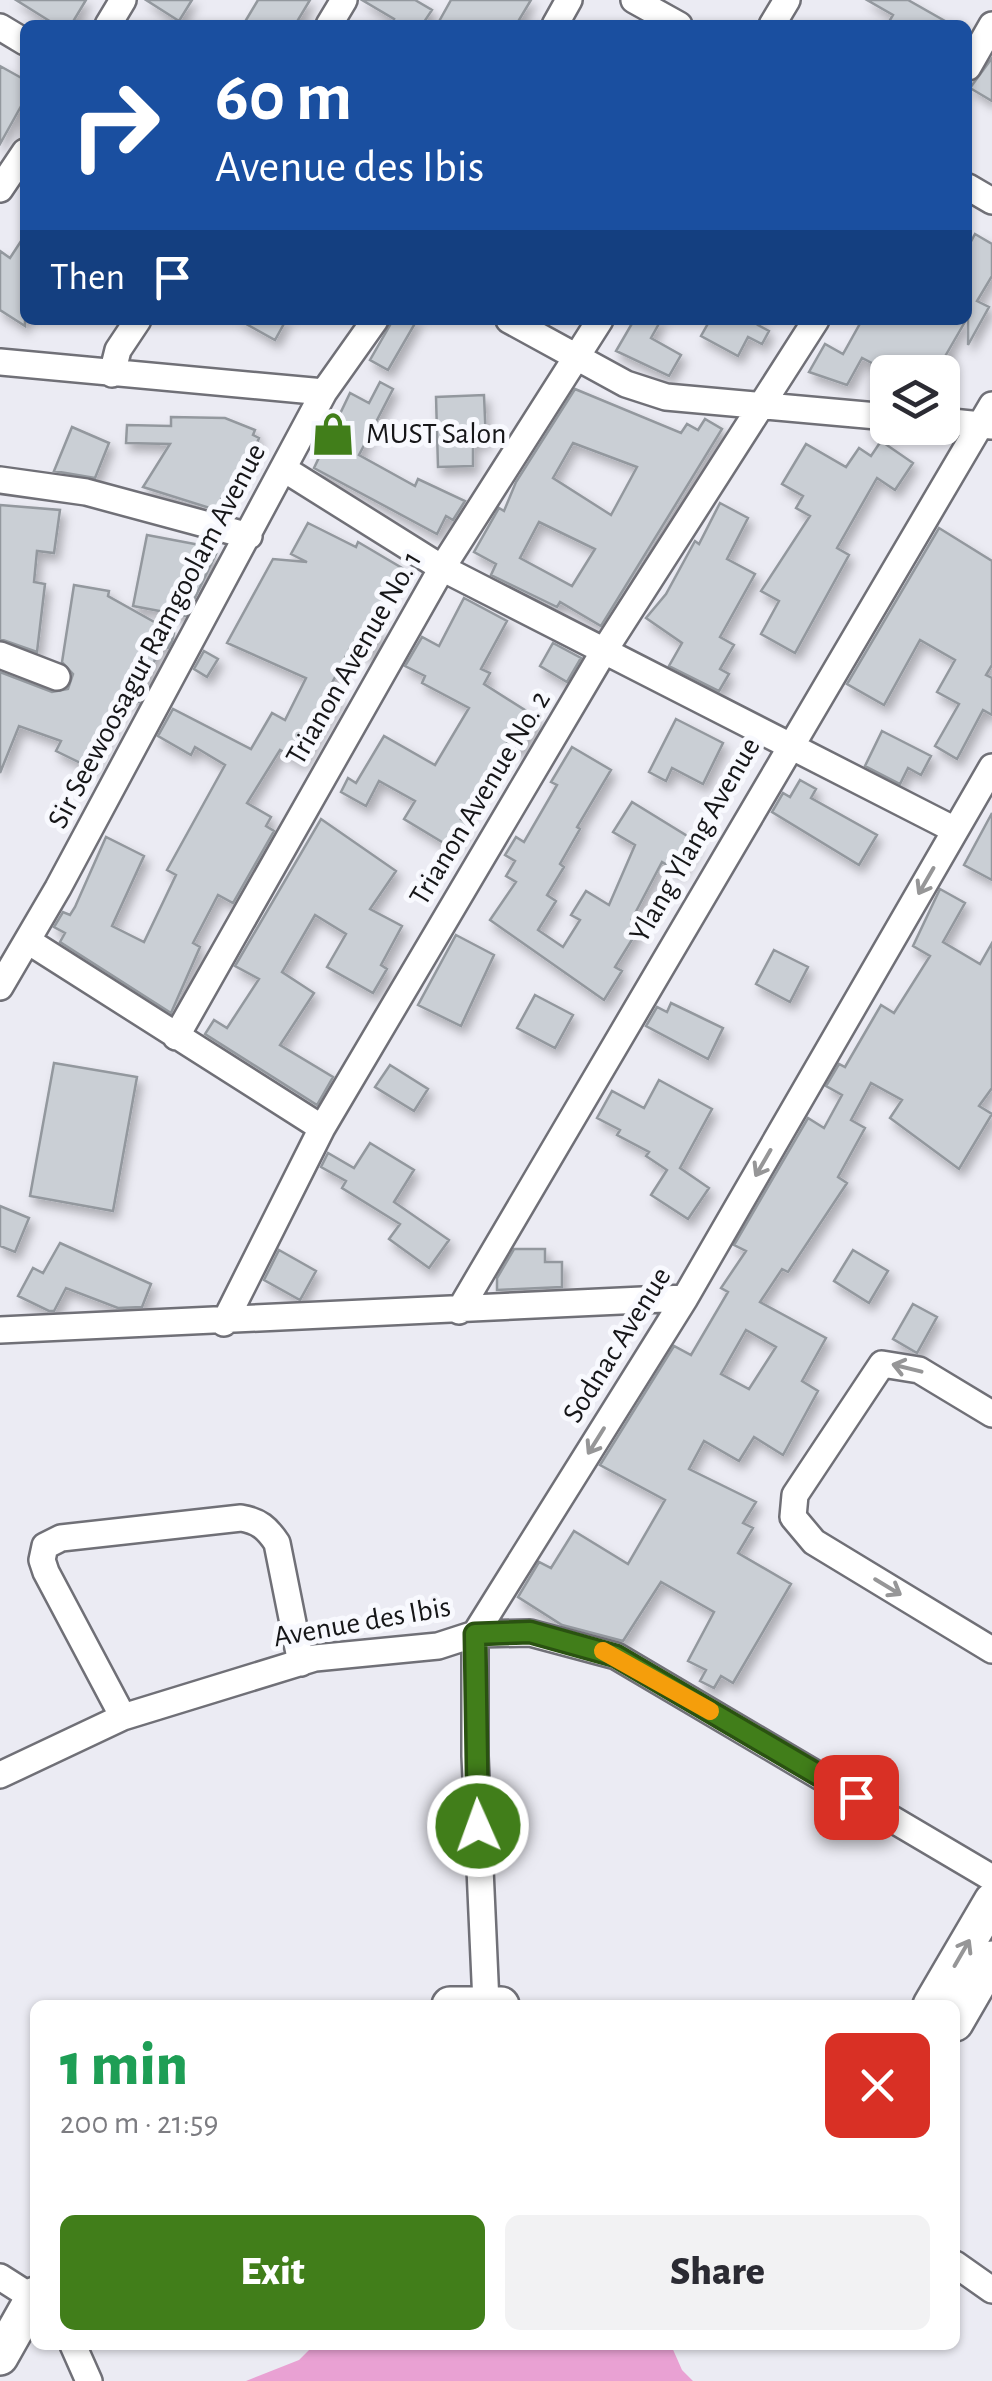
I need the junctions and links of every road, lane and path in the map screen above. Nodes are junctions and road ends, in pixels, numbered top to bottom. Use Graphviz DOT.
graph roads {
  1 [pos="634,0"];
  2 [pos="670,20"];
  3 [pos="992,25"];
  4 [pos="972,59"];
  5 [pos="20,159"];
  6 [pos="0,189"];
  7 [pos="135,325"];
  8 [pos="371,325"];
  9 [pos="517,325"];
  10 [pos="597,325"];
  11 [pos="813,325"];
  12 [pos="578,358"];
  13 [pos="0,362"];
  14 [pos="112,374"];
  15 [pos="324,392"];
  16 [pos="763,408"];
  17 [pos="870,416"];
  18 [pos="988,418"];
  19 [pos="960,420"];
  20 [pos="284,469"];
  21 [pos="0,480"];
  22 [pos="248,536"];
  23 [pos="442,568"];
  24 [pos="604,651"];
  25 [pos="0,655"];
  26 [pos="57,677"];
  27 [pos="789,744"];
  28 [pos="992,766"];
  29 [pos="955,830"];
  30 [pos="28,940"];
  31 [pos="0,987"];
  32 [pos="176,1036"];
  33 [pos="322,1128"];
  34 [pos="685,1298"];
  35 [pos="458,1311"];
  36 [pos="224,1323"];
  37 [pos="0,1330"];
  38 [pos="992,1414"];
  39 [pos="475,1634"];
  40 [pos="992,1650"];
  41 [pos="301,1663"];
  42 [pos="123,1718"];
  43 [pos="0,1775"];
  44 [pos="992,1878"];
  45 [pos="992,1901"];
  46 [pos="992,1959"];
  47 [pos="494,2000"];
  48 [pos="934,2000"];
  49 [pos="960,2014"];
  50 [pos="960,2268"];
  51 [pos="0,2277"];
  52 [pos="992,2290"];
  53 [pos="30,2295"];
  54 [pos="30,2304"];
  55 [pos="75,2350"];
  56 [pos="0,2357"];
  57 [pos="89,2381"];
  1 -- 2 [label="street"];
  3 -- 4 [label="street"];
  5 -- 6 [label="street"];
  7 -- 14 [label="street"];
  8 -- 15 [label="street, Sir Seewoosagur Ramgoolam Avenue"];
  9 -- 12 [label="street"];
  10 -- 12 [label="street, Trianon Avenue No. 1"];
  11 -- 16 [label="street, Trianon Avenue No. 2"];
  12 -- 16 [label="street"];
  12 -- 23 [label="street, Trianon Avenue No. 1"];
  13 -- 14 [label="street"];
  14 -- 15 [label="street"];
  15 -- 20 [label="street, Sir Seewoosagur Ramgoolam Avenue"];
  16 -- 17 [label="street"];
  16 -- 24 [label="street, Trianon Avenue No. 2"];
  18 -- 19 [label="street"];
  18 -- 27 [label="street, Ylang Ylang Avenue"];
  20 -- 22 [label="street, Sir Seewoosagur Ramgoolam Avenue"];
  20 -- 23 [label="street"];
  21 -- 22 [label="street"];
  22 -- 30 [label="street, Sir Seewoosagur Ramgoolam Avenue"];
  23 -- 24 [label="street"];
  23 -- 32 [label="street, Trianon Avenue No. 1"];
  24 -- 27 [label="street"];
  24 -- 33 [label="street, Trianon Avenue No. 2"];
  25 -- 26 [label="street"];
  27 -- 29 [label="street"];
  27 -- 35 [label="street, Ylang Ylang Avenue"];
  28 -- 29 [label="street, Sodnac Avenue"];
  29 -- 34 [label="street, Sodnac Avenue, one-way"];
  30 -- 31 [label="street, Sir Seewoosagur Ramgoolam Avenue"];
  30 -- 32 [label="street"];
  32 -- 33 [label="street"];
  33 -- 36 [label="street, Trianon Avenue No. 2"];
  34 -- 35 [label="street"];
  34 -- 39 [label="street, Sodnac Avenue, one-way"];
  35 -- 36 [label="street"];
  36 -- 37 [label="street"];
  38 -- 40 [label="street, one-way"];
  39 -- 41 [label="street, Avenue des Ibis"];
  39 -- 44 [label="street, Avenue des Ibis"];
  39 -- 47 [label="street"];
  41 -- 42 [label="street, Avenue des Ibis"];
  41 -- 42 [label="street"];
  42 -- 43 [label="street, Avenue des Ibis"];
  48 -- 45 [label="main road, one-way"];
  46 -- 49 [label="main road"];
  50 -- 52 [label="street"];
  51 -- 53 [label="street"];
  54 -- 56 [label="main road"];
  55 -- 57 [label="street"];
}
